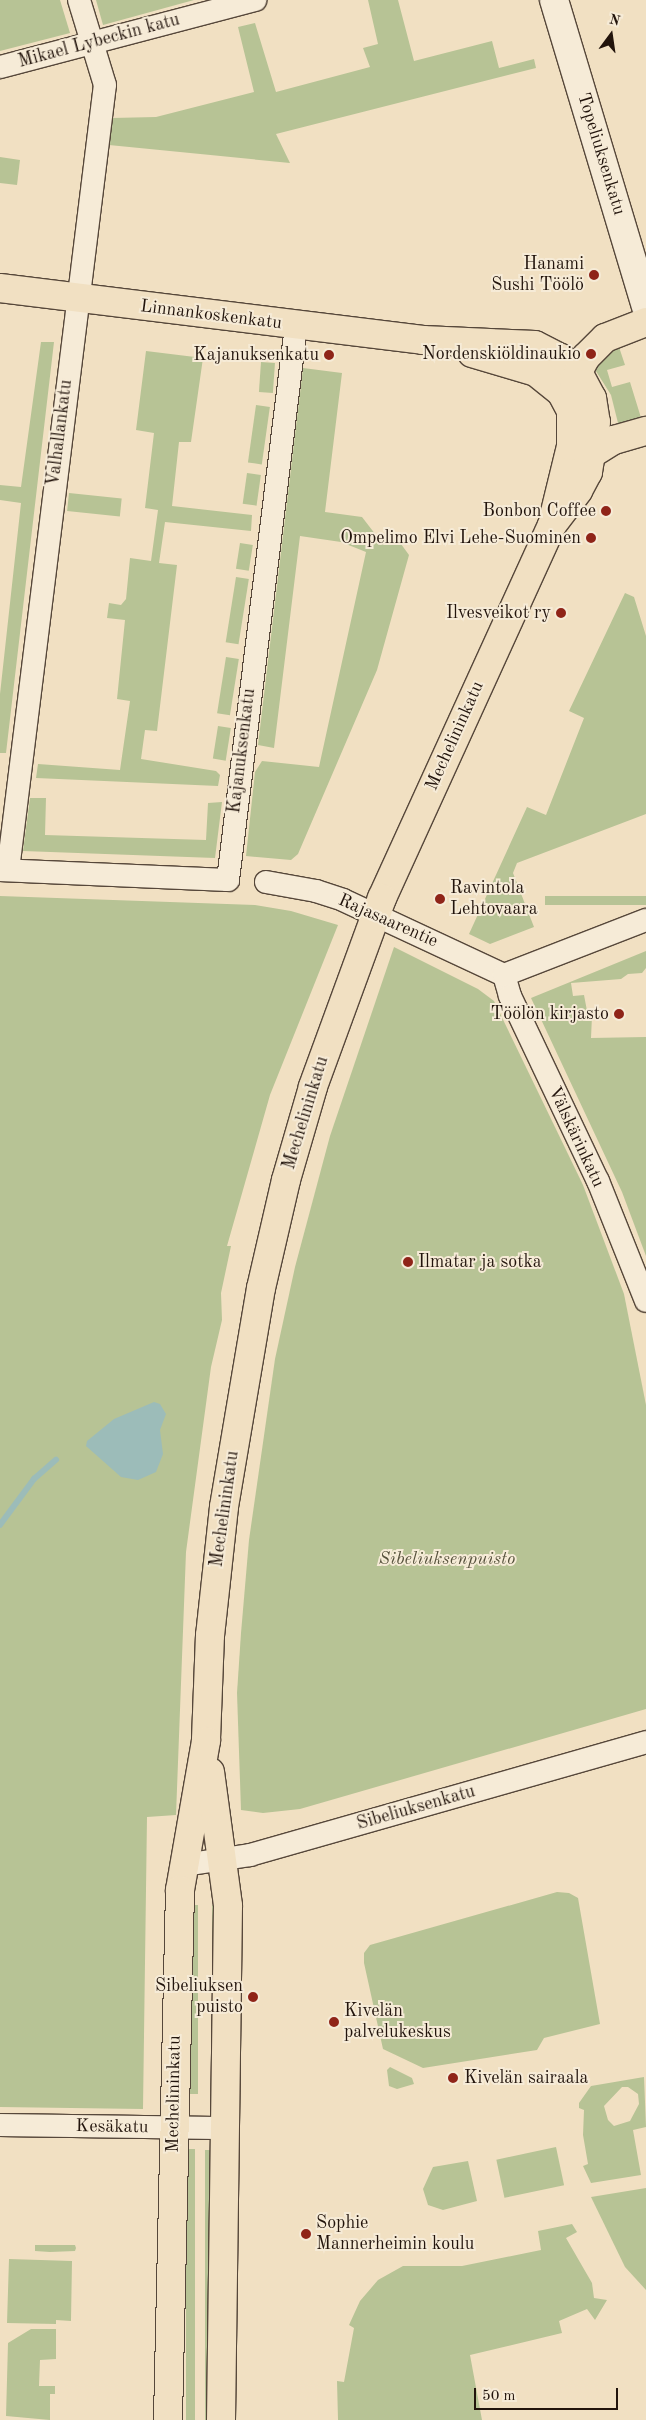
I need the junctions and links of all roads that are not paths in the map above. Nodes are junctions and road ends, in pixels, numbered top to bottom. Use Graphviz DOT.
graph roads {
  1 [pos="79,0"];
  2 [pos="255,0"];
  3 [pos="554,0"];
  4 [pos="92,43"];
  5 [pos="0,67"];
  6 [pos="0,288"];
  7 [pos="77,298"];
  8 [pos="646,308"];
  9 [pos="646,322"];
  10 [pos="296,326"];
  11 [pos="423,340"];
  12 [pos="578,372"];
  13 [pos="570,409"];
  14 [pos="646,431"];
  15 [pos="593,453"];
  16 [pos="552,525"];
  17 [pos="4,870"];
  18 [pos="266,882"];
  19 [pos="376,914"];
  20 [pos="646,920"];
  21 [pos="504,975"];
  22 [pos="646,1301"];
  23 [pos="206,1741"];
  24 [pos="646,1742"];
  25 [pos="224,1861"];
  26 [pos="184,1865"];
  27 [pos="0,2125"];
  28 [pos="174,2128"];
  29 [pos="224,2128"];
  30 [pos="168,2420"];
  31 [pos="221,2420"];
  1 -- 4 [label="street, Valhallankatu"];
  2 -- 4 [label="street, Mikael Lybeckin katu"];
  3 -- 8 [label="main road, Topeliuksenkatu"];
  4 -- 5 [label="street, Mikael Lybeckin katu"];
  4 -- 7 [label="street, Valhallankatu"];
  6 -- 7 [label="main road, Linnankoskenkatu"];
  7 -- 10 [label="main road, Linnankoskenkatu"];
  7 -- 17 [label="street, Valhallankatu"];
  9 -- 12 [label="main road, Mechelininkatu"];
  10 -- 11 [label="main road, Linnankoskenkatu"];
  10 -- 17 [label="street, Kajanuksenkatu"];
  11 -- 12 [label="main road, Linnankoskenkatu"];
  11 -- 13 [label="main road, Linnankoskenkatu"];
  12 -- 13 [label="main road, Mechelininkatu"];
  12 -- 15 [label="main road, Mechelininkatu"];
  13 -- 16 [label="main road, Mechelininkatu"];
  14 -- 15 [label="main road"];
  15 -- 16 [label="main road, Mechelininkatu"];
  16 -- 19 [label="main road, Mechelininkatu"];
  18 -- 19 [label="street, Rajasaarentie"];
  19 -- 21 [label="street, Rajasaarentie"];
  19 -- 23 [label="main road, Mechelininkatu"];
  20 -- 21 [label="street"];
  21 -- 22 [label="street, Välskärinkatu"];
  23 -- 25 [label="main road, Mechelininkatu"];
  23 -- 26 [label="main road, Mechelininkatu"];
  24 -- 25 [label="street, Sibeliuksenkatu"];
  25 -- 26 [label="street, Sibeliuksenkatu"];
  25 -- 29 [label="main road, Mechelininkatu"];
  26 -- 28 [label="main road, Mechelininkatu"];
  27 -- 28 [label="street, Kesäkatu"];
  28 -- 29 [label="street, Kesäkatu"];
  28 -- 30 [label="main road, Mechelininkatu"];
  29 -- 31 [label="main road, Mechelininkatu"];
}
